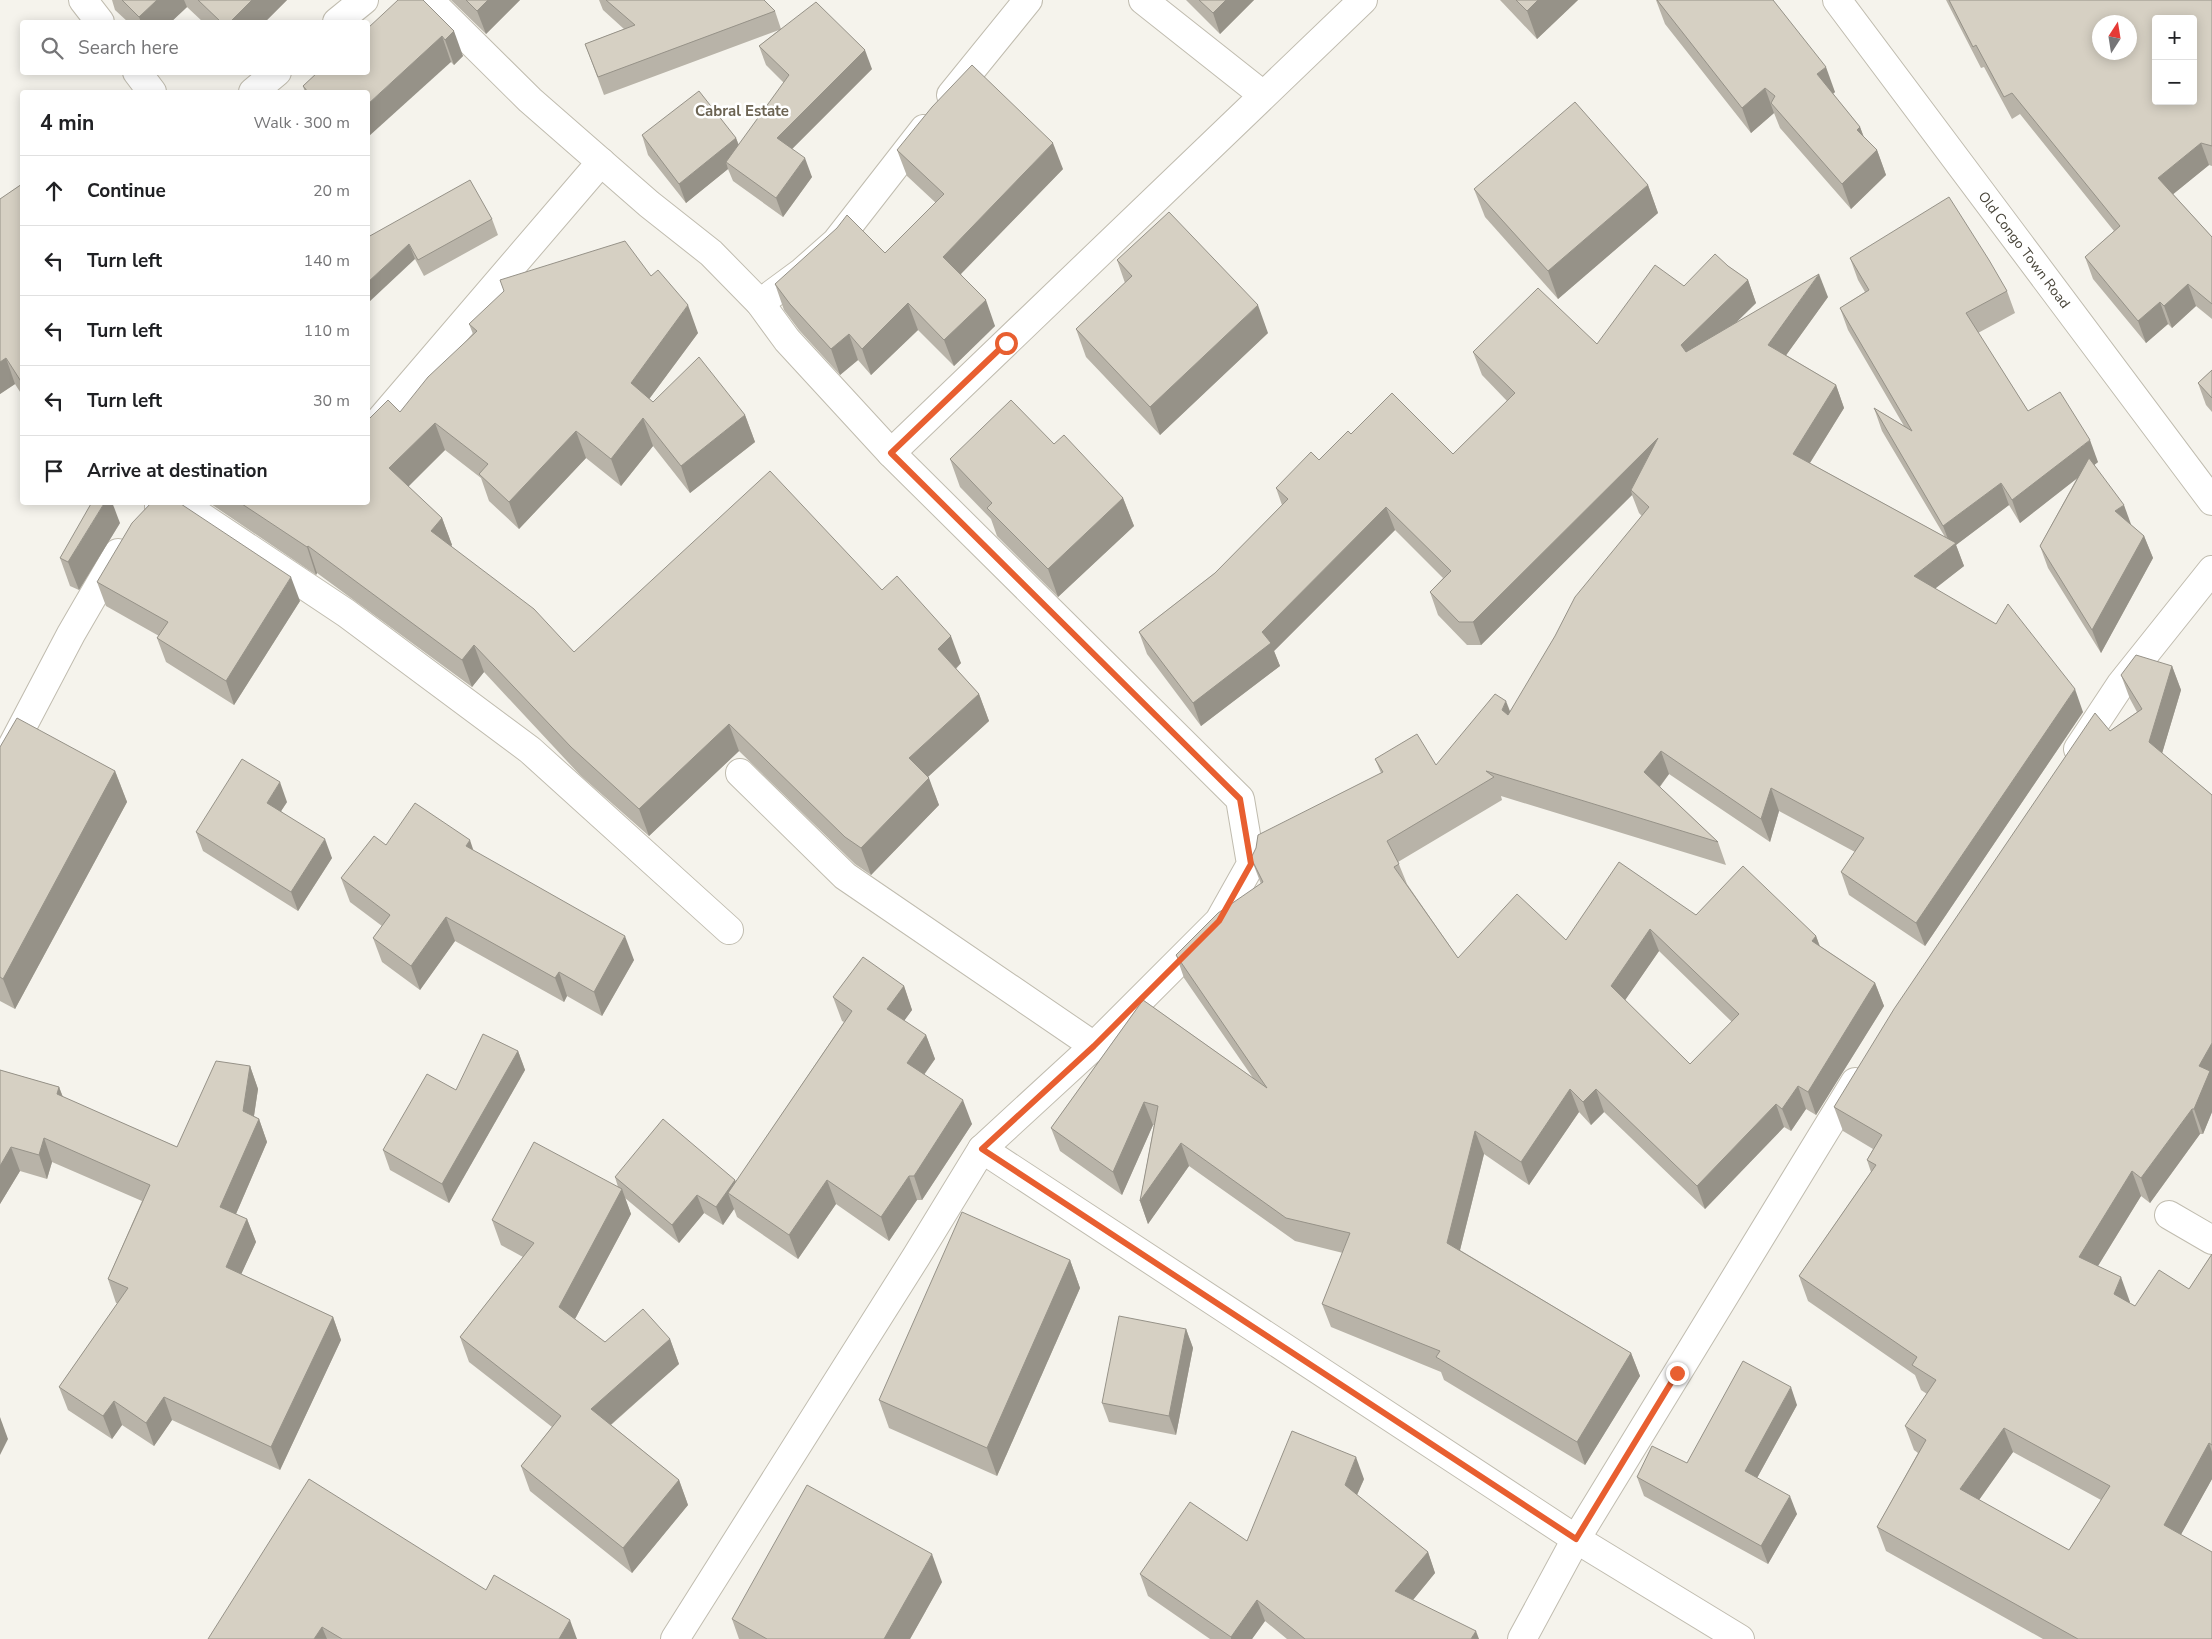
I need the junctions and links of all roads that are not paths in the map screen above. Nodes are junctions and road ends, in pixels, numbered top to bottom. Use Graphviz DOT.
graph roads {
  1 [pos="83,0"];
  2 [pos="364,0"];
  3 [pos="429,0"];
  4 [pos="1028,0"];
  5 [pos="1142,0"];
  6 [pos="1363,0"];
  7 [pos="1837,0"];
  8 [pos="98,20"];
  9 [pos="339,20"];
  10 [pos="139,75"];
  11 [pos="273,75"];
  12 [pos="150,90"];
  13 [pos="255,90"];
  14 [pos="1263,95"];
  15 [pos="601,162"];
  16 [pos="760,303"];
  17 [pos="370,432"];
  18 [pos="891,453"];
  19 [pos="2212,501"];
  20 [pos="2212,570"];
  21 [pos="0,769"];
  22 [pos="2062,772"];
  23 [pos="740,774"];
  24 [pos="729,930"];
  25 [pos="1094,1046"];
  26 [pos="1870,1058"];
  27 [pos="982,1149"];
  28 [pos="2168,1216"];
  29 [pos="2212,1240"];
  30 [pos="1576,1539"];
  31 [pos="674,1639"];
  32 [pos="1522,1639"];
  33 [pos="1740,1639"];
  1 -- 8 [label="street"];
  2 -- 9 [label="street"];
  3 -- 15 [label="street"];
  4 -- 16 [label="street"];
  5 -- 14 [label="street"];
  6 -- 14 [label="street"];
  7 -- 19 [label="street, Old Congo Town Road"];
  10 -- 12 [label="street"];
  11 -- 13 [label="street"];
  14 -- 18 [label="street"];
  15 -- 16 [label="street"];
  15 -- 17 [label="street"];
  16 -- 18 [label="street"];
  18 -- 25 [label="street"];
  20 -- 22 [label="street"];
  21 -- 24 [label="street"];
  23 -- 25 [label="street"];
  25 -- 27 [label="street"];
  26 -- 30 [label="street"];
  27 -- 30 [label="street"];
  27 -- 31 [label="street"];
  28 -- 29 [label="street"];
  30 -- 32 [label="street"];
  30 -- 33 [label="street"];
}
